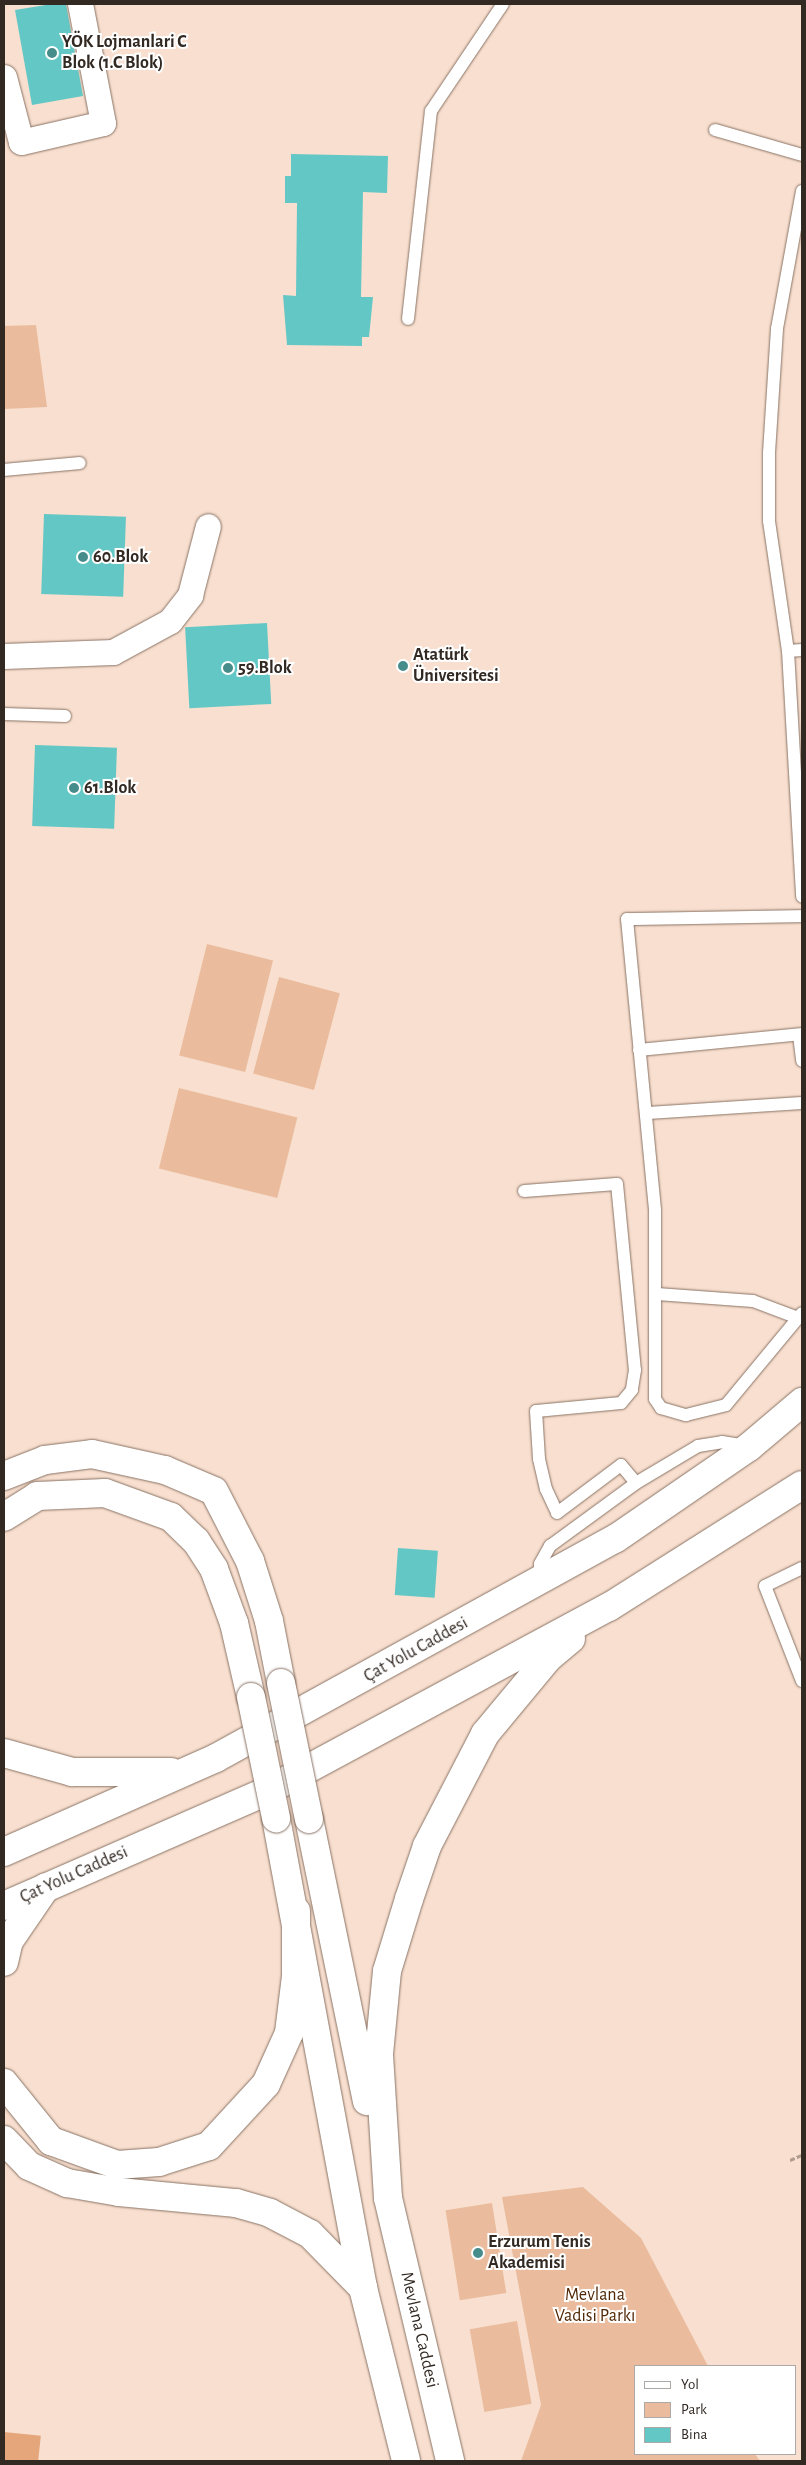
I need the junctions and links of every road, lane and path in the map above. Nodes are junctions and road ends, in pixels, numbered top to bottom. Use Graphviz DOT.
graph roads {
  1 [pos="80,4"];
  2 [pos="503,4"];
  3 [pos="4,77"];
  4 [pos="715,130"];
  5 [pos="802,155"];
  6 [pos="802,191"];
  7 [pos="408,319"];
  8 [pos="80,463"];
  9 [pos="4,470"];
  10 [pos="208,526"];
  11 [pos="802,650"];
  12 [pos="788,651"];
  13 [pos="4,656"];
  14 [pos="4,714"];
  15 [pos="64,716"];
  16 [pos="802,897"];
  17 [pos="802,916"];
  18 [pos="800,1034"];
  19 [pos="639,1050"];
  20 [pos="802,1061"];
  21 [pos="802,1103"];
  22 [pos="648,1113"];
  23 [pos="524,1191"];
  24 [pos="657,1294"];
  25 [pos="800,1315"];
  26 [pos="802,1402"];
  27 [pos="749,1447"];
  28 [pos="4,1476"];
  29 [pos="636,1483"];
  30 [pos="802,1485"];
  31 [pos="4,1517"];
  32 [pos="802,1568"];
  33 [pos="539,1582"];
  34 [pos="609,1606"];
  35 [pos="802,1681"];
  36 [pos="4,1753"];
  37 [pos="182,1772"];
  38 [pos="4,1852"];
  39 [pos="46,1887"];
  40 [pos="4,1906"];
  41 [pos="296,1911"];
  42 [pos="4,1962"];
  43 [pos="4,2083"];
  44 [pos="4,2140"];
  45 [pos="802,2155"];
  46 [pos="790,2160"];
  47 [pos="388,2198"];
  48 [pos="363,2288"];
  49 [pos="406,2461"];
  50 [pos="450,2461"];
  1 -- 3 [label="street"];
  2 -- 7 [label="lane"];
  4 -- 5 [label="lane"];
  6 -- 12 [label="lane"];
  8 -- 9 [label="lane"];
  10 -- 13 [label="street"];
  11 -- 12 [label="lane"];
  12 -- 16 [label="lane"];
  14 -- 15 [label="lane"];
  17 -- 19 [label="lane"];
  18 -- 19 [label="lane"];
  18 -- 20 [label="lane"];
  19 -- 22 [label="lane"];
  21 -- 22 [label="lane"];
  22 -- 24 [label="lane"];
  23 -- 29 [label="lane"];
  24 -- 25 [label="lane"];
  24 -- 25 [label="lane"];
  26 -- 27 [label="main road, Çat Yolu Caddesi"];
  27 -- 29 [label="lane"];
  27 -- 33 [label="main road, Çat Yolu Caddesi"];
  28 -- 47 [label="main road, bridge"];
  29 -- 33 [label="lane"];
  30 -- 34 [label="main road, Çat Yolu Caddesi"];
  31 -- 41 [label="main road, bridge"];
  32 -- 35 [label="lane"];
  33 -- 37 [label="main road, Çat Yolu Caddesi"];
  34 -- 39 [label="main road, Çat Yolu Caddesi"];
  34 -- 47 [label="main road"];
  36 -- 37 [label="main road"];
  37 -- 38 [label="main road, Çat Yolu Caddesi"];
  39 -- 40 [label="main road, Çat Yolu Caddesi"];
  39 -- 42 [label="main road"];
  41 -- 43 [label="main road"];
  41 -- 48 [label="main road"];
  44 -- 48 [label="main road"];
  45 -- 46 [label="path"];
  47 -- 50 [label="main road, Mevlana Caddesi"];
  48 -- 49 [label="main road"];
}
